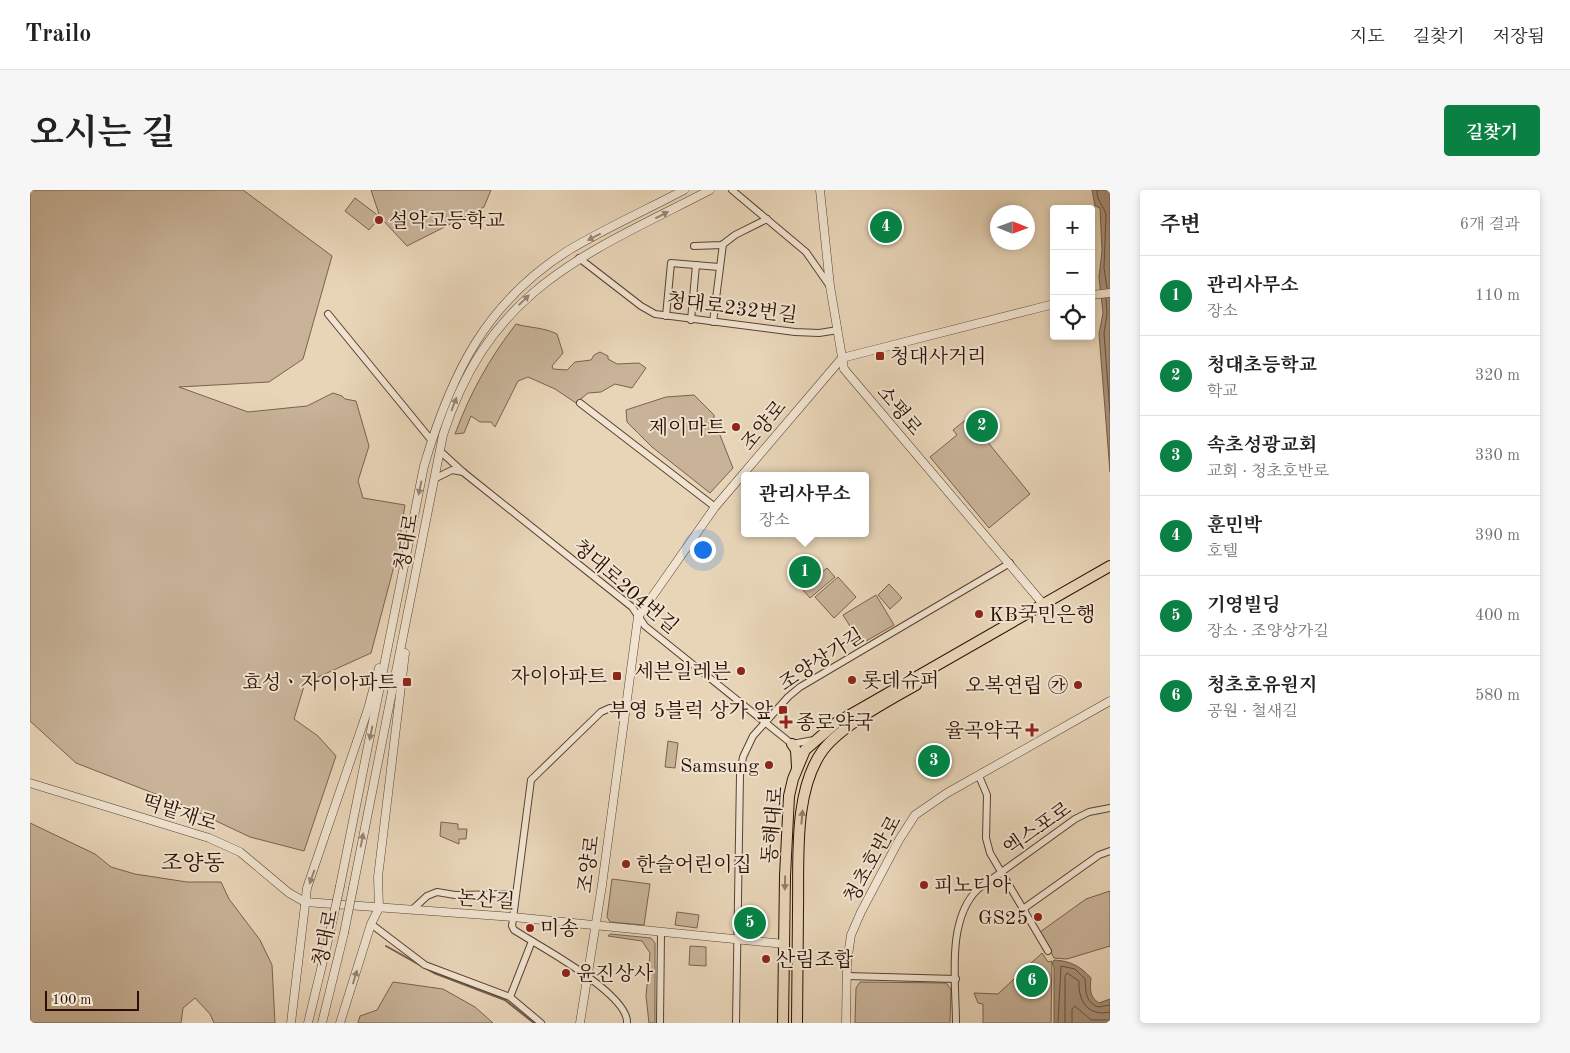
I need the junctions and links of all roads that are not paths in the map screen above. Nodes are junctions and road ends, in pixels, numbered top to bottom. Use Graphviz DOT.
graph roads {
  1 [pos="684,190"];
  2 [pos="710,190"];
  3 [pos="732,190"];
  4 [pos="820,190"];
  5 [pos="766,219"];
  6 [pos="723,244"];
  7 [pos="694,246"];
  8 [pos="579,258"];
  9 [pos="696,265"];
  10 [pos="719,267"];
  11 [pos="830,286"];
  12 [pos="1110,293"];
  13 [pos="1095,295"];
  14 [pos="1050,305"];
  15 [pos="328,314"];
  16 [pos="666,316"];
  17 [pos="691,320"];
  18 [pos="713,322"];
  19 [pos="484,330"];
  20 [pos="838,330"];
  21 [pos="492,336"];
  22 [pos="842,358"];
  23 [pos="580,403"];
  24 [pos="432,441"];
  25 [pos="440,451"];
  26 [pos="463,472"];
  27 [pos="745,472"];
  28 [pos="741,476"];
  29 [pos="434,479"];
  30 [pos="715,507"];
  31 [pos="1010,563"];
  32 [pos="1110,566"];
  33 [pos="1110,574"];
  34 [pos="398,596"];
  35 [pos="412,597"];
  36 [pos="1046,608"];
  37 [pos="638,617"];
  38 [pos="1110,701"];
  39 [pos="626,709"];
  40 [pos="764,722"];
  41 [pos="814,740"];
  42 [pos="792,744"];
  43 [pos="797,770"];
  44 [pos="979,776"];
  45 [pos="30,783"];
  46 [pos="1110,808"];
  47 [pos="1110,851"];
  48 [pos="1001,872"];
  49 [pos="516,894"];
  50 [pos="305,902"];
  51 [pos="379,908"];
  52 [pos="412,910"];
  53 [pos="1023,910"];
  54 [pos="513,917"];
  55 [pos="371,924"];
  56 [pos="596,926"];
  57 [pos="661,932"];
  58 [pos="737,940"];
  59 [pos="532,941"];
  60 [pos="784,944"];
  61 [pos="1048,951"];
  62 [pos="847,976"];
  63 [pos="588,978"];
  64 [pos="956,979"];
  65 [pos="510,997"];
  66 [pos="292,1023"];
  67 [pos="308,1023"];
  68 [pos="322,1023"];
  69 [pos="340,1023"];
  70 [pos="541,1023"];
  71 [pos="580,1023"];
  72 [pos="627,1023"];
  73 [pos="660,1023"];
  74 [pos="736,1023"];
  75 [pos="783,1023"];
  76 [pos="797,1023"];
  77 [pos="846,1023"];
  78 [pos="956,1023"];
  1 -- 19 [label="street, 청대로, one-way"];
  8 -- 2 [label="street, 청대로, one-way"];
  3 -- 5 [label="street"];
  4 -- 11 [label="street, 소평로"];
  5 -- 6 [label="street"];
  5 -- 11 [label="street"];
  6 -- 7 [label="street"];
  6 -- 10 [label="street"];
  8 -- 16 [label="street, 청대로232번길"];
  21 -- 8 [label="street, 청대로, one-way"];
  9 -- 10 [label="street"];
  9 -- 16 [label="street"];
  9 -- 17 [label="street"];
  10 -- 18 [label="street"];
  11 -- 20 [label="street, 소평로"];
  12 -- 13 [label="street"];
  14 -- 22 [label="street"];
  15 -- 24 [label="street"];
  16 -- 17 [label="street, 청대로232번길"];
  17 -- 18 [label="street, 청대로232번길"];
  18 -- 20 [label="street, 청대로232번길"];
  19 -- 21 [label="street"];
  19 -- 24 [label="street, 청대로"];
  20 -- 22 [label="street, 소평로"];
  25 -- 21 [label="street, 청대로, one-way"];
  22 -- 27 [label="street, 조양로"];
  22 -- 31 [label="street, 소평로"];
  23 -- 30 [label="street"];
  24 -- 25 [label="street"];
  24 -- 34 [label="street, 청대로, one-way"];
  25 -- 26 [label="street, 청대로204번길"];
  25 -- 29 [label="street, 청대로"];
  26 -- 29 [label="street"];
  26 -- 37 [label="street, 청대로204번길"];
  28 -- 30 [label="street, 조양로"];
  29 -- 35 [label="street, 청대로"];
  30 -- 37 [label="street, 조양로"];
  31 -- 36 [label="street, 소평로"];
  31 -- 40 [label="street, 조양상가길"];
  32 -- 36 [label="main road, 동해대로"];
  33 -- 36 [label="main road, 동해대로"];
  34 -- 50 [label="street, one-way"];
  34 -- 67 [label="street, 청대로, one-way, bridge"];
  35 -- 51 [label="street"];
  68 -- 35 [label="street, 청대로, one-way, bridge"];
  36 -- 41 [label="main road, 동해대로"];
  76 -- 36 [label="main road, 동해대로, one-way"];
  37 -- 39 [label="street, 조양로"];
  37 -- 40 [label="street, 청대로204번길"];
  38 -- 44 [label="street, 청초호반로"];
  39 -- 49 [label="street"];
  39 -- 56 [label="street, 조양로"];
  40 -- 42 [label="street, 청대로204번길"];
  40 -- 58 [label="street, 조양상가길"];
  41 -- 42 [label="street"];
  41 -- 43 [label="main road, 동해대로"];
  42 -- 43 [label="main road"];
  43 -- 60 [label="main road, 동해대로, one-way"];
  44 -- 48 [label="street"];
  44 -- 62 [label="street, 청초호반로"];
  45 -- 50 [label="street, 떡밭재로"];
  46 -- 48 [label="street, 엑스포로"];
  47 -- 53 [label="street"];
  48 -- 53 [label="street"];
  48 -- 64 [label="street, 엑스포로"];
  49 -- 52 [label="street"];
  49 -- 54 [label="street"];
  50 -- 51 [label="street, 논산길"];
  50 -- 66 [label="street"];
  51 -- 52 [label="street, 논산길"];
  51 -- 55 [label="street"];
  52 -- 54 [label="street, 논산길"];
  53 -- 61 [label="street"];
  54 -- 56 [label="street, 논산길"];
  54 -- 59 [label="street"];
  55 -- 65 [label="street"];
  69 -- 55 [label="street, one-way"];
  56 -- 57 [label="street, 논산길"];
  56 -- 63 [label="street, 조양로"];
  57 -- 58 [label="street, 논산길"];
  57 -- 73 [label="street"];
  58 -- 60 [label="street, 논산길"];
  58 -- 74 [label="street, 조양상가길"];
  59 -- 63 [label="street"];
  59 -- 65 [label="street"];
  60 -- 75 [label="main road, 동해대로"];
  62 -- 64 [label="street"];
  62 -- 77 [label="street, 청초호반로"];
  63 -- 71 [label="street, 조양로"];
  63 -- 72 [label="street"];
  64 -- 78 [label="street, 엑스포로"];
  65 -- 70 [label="street"];
}
